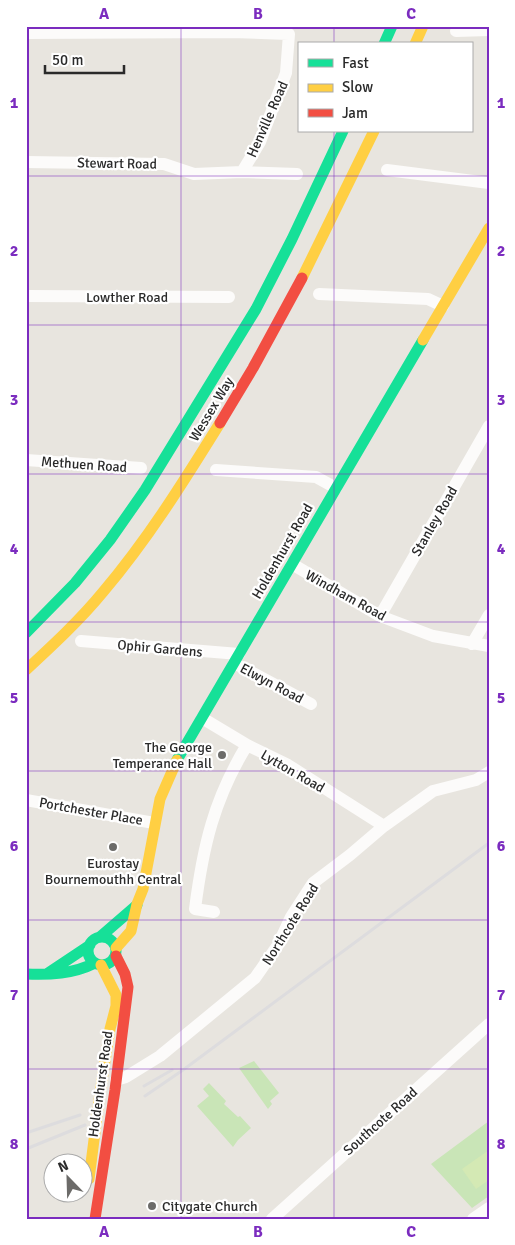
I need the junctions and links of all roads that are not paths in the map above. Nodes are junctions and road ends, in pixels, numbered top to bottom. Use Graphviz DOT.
graph roads {
  1 [pos="392,26"];
  2 [pos="423,26"];
  3 [pos="475,28"];
  4 [pos="232,29"];
  5 [pos="69,30"];
  6 [pos="139,30"];
  7 [pos="489,30"];
  8 [pos="456,31"];
  9 [pos="26,33"];
  10 [pos="385,42"];
  11 [pos="416,42"];
  12 [pos="343,132"];
  13 [pos="374,132"];
  14 [pos="26,162"];
  15 [pos="387,170"];
  16 [pos="242,172"];
  17 [pos="297,174"];
  18 [pos="489,183"];
  19 [pos="489,228"];
  20 [pos="319,294"];
  21 [pos="26,296"];
  22 [pos="228,297"];
  23 [pos="442,306"];
  24 [pos="489,426"];
  25 [pos="26,460"];
  26 [pos="141,468"];
  27 [pos="216,470"];
  28 [pos="336,488"];
  29 [pos="292,564"];
  30 [pos="489,615"];
  31 [pos="380,616"];
  32 [pos="26,633"];
  33 [pos="81,641"];
  34 [pos="472,644"];
  35 [pos="489,646"];
  36 [pos="236,659"];
  37 [pos="26,670"];
  38 [pos="311,704"];
  39 [pos="202,718"];
  40 [pos="247,745"];
  41 [pos="489,772"];
  42 [pos="26,800"];
  43 [pos="154,823"];
  44 [pos="384,826"];
  45 [pos="138,904"];
  46 [pos="214,912"];
  47 [pos="100,937"];
  48 [pos="90,945"];
  49 [pos="116,952"];
  50 [pos="98,964"];
  51 [pos="26,974"];
  52 [pos="48,974"];
  53 [pos="489,1024"];
  54 [pos="119,1082"];
  55 [pos="92,1155"];
  56 [pos="489,1208"];
  57 [pos="95,1219"];
  58 [pos="272,1219"];
  59 [pos="473,1219"];
  1 -- 10 [label="main road"];
  2 -- 11 [label="main road"];
  3 -- 7 [label="street"];
  3 -- 8 [label="street"];
  4 -- 6 [label="street"];
  4 -- 16 [label="street, Henville Road"];
  5 -- 6 [label="street"];
  5 -- 9 [label="street"];
  12 -- 32 [label="main road, Wessex Way"];
  13 -- 37 [label="main road, Wessex Way"];
  14 -- 16 [label="street, Stewart Road"];
  15 -- 18 [label="street"];
  16 -- 17 [label="street, Stewart Road"];
  19 -- 23 [label="main road, Holdenhurst Road"];
  20 -- 23 [label="street"];
  21 -- 22 [label="street, Lowther Road"];
  23 -- 28 [label="main road, Holdenhurst Road"];
  24 -- 31 [label="street, Stanley Road"];
  25 -- 26 [label="street, Methuen Road"];
  27 -- 28 [label="street"];
  28 -- 29 [label="main road, Holdenhurst Road"];
  29 -- 31 [label="street, Windham Road"];
  29 -- 36 [label="main road, Holdenhurst Road"];
  30 -- 34 [label="street"];
  31 -- 34 [label="street, Windham Road"];
  33 -- 36 [label="street, Ophir Gardens"];
  34 -- 35 [label="street, Windham Road"];
  36 -- 38 [label="street, Elwyn Road"];
  36 -- 39 [label="main road, Holdenhurst Road"];
  39 -- 40 [label="street, Lytton Road"];
  39 -- 43 [label="main road, Holdenhurst Road"];
  40 -- 44 [label="street, Lytton Road"];
  40 -- 46 [label="street"];
  41 -- 44 [label="street, Northcote Road"];
  42 -- 43 [label="street, Portchester Place"];
  43 -- 45 [label="main road, Holdenhurst Road"];
  44 -- 54 [label="street, Northcote Road"];
  45 -- 47 [label="main road"];
  45 -- 49 [label="main road, Holdenhurst Road"];
  47 -- 48 [label="main road"];
  47 -- 49 [label="main road"];
  48 -- 50 [label="main road, Holdenhurst Road"];
  48 -- 52 [label="main road"];
  49 -- 50 [label="main road, Holdenhurst Road"];
  49 -- 54 [label="main road, Holdenhurst Road"];
  50 -- 52 [label="main road"];
  50 -- 55 [label="main road, Holdenhurst Road"];
  51 -- 52 [label="main road"];
  53 -- 58 [label="street, Southcote Road"];
  54 -- 57 [label="main road, Holdenhurst Road"];
  56 -- 59 [label="street"];
}
